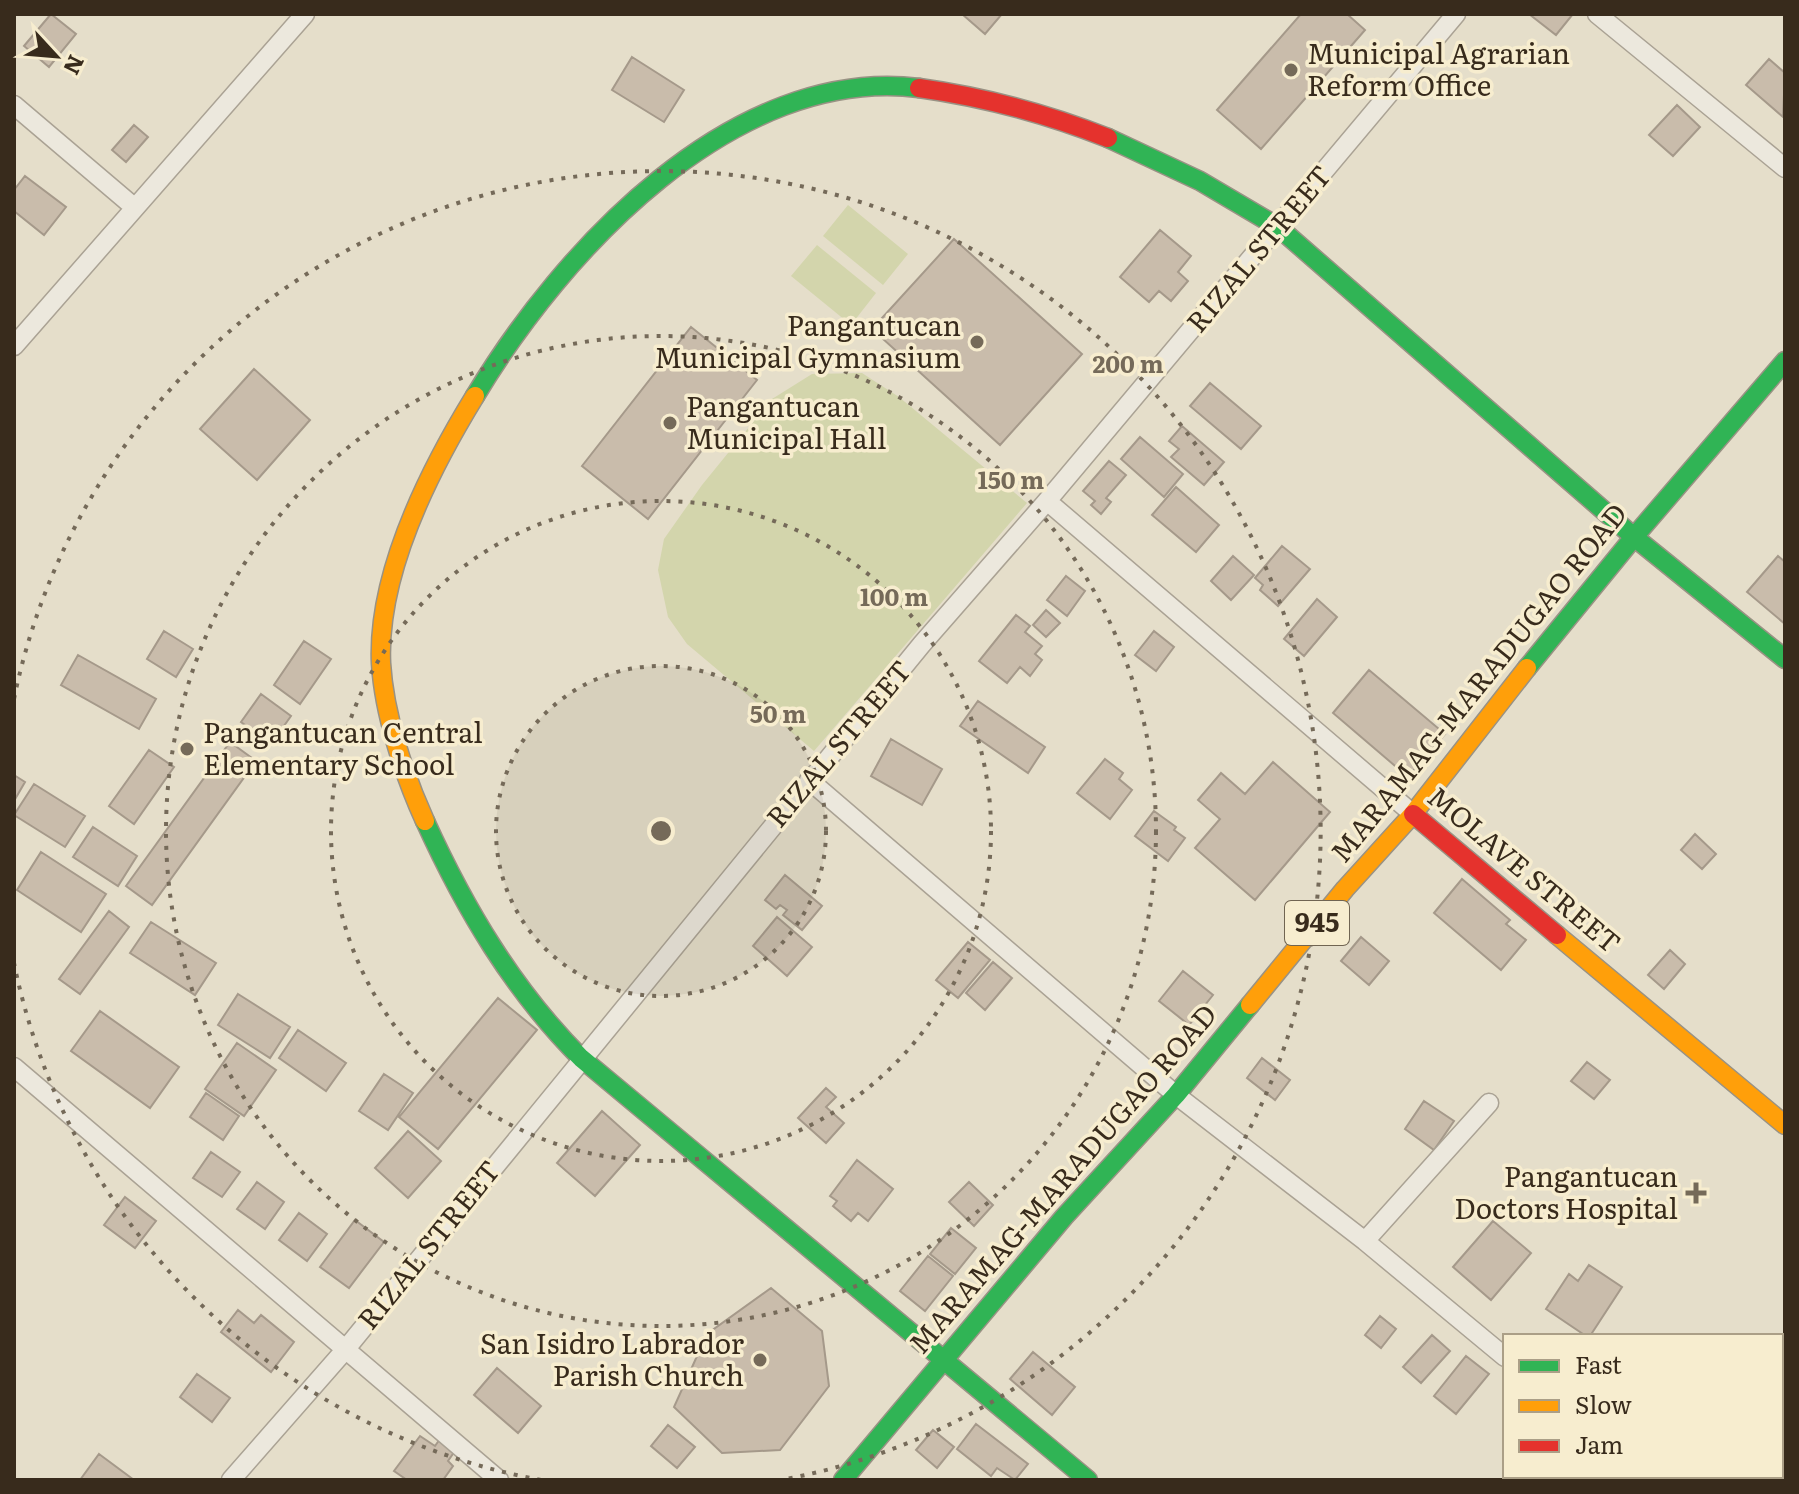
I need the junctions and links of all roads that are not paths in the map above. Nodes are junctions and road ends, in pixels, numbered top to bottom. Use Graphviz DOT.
graph roads {
  1 [pos="305,14"];
  2 [pos="1456,14"];
  3 [pos="1597,14"];
  4 [pos="14,105"];
  5 [pos="1785,168"];
  6 [pos="134,207"];
  7 [pos="1278,227"];
  8 [pos="14,346"];
  9 [pos="1785,361"];
  10 [pos="1047,501"];
  11 [pos="1634,537"];
  12 [pos="1785,659"];
  13 [pos="809,780"];
  14 [pos="1413,814"];
  15 [pos="581,1058"];
  16 [pos="14,1067"];
  17 [pos="1176,1095"];
  18 [pos="1489,1103"];
  19 [pos="1785,1125"];
  20 [pos="1365,1241"];
  21 [pos="345,1350"];
  22 [pos="1503,1355"];
  23 [pos="943,1360"];
  24 [pos="231,1480"];
  25 [pos="499,1480"];
  26 [pos="843,1480"];
  27 [pos="1088,1480"];
  1 -- 6 [label="street"];
  2 -- 7 [label="street, RIZAL STREET"];
  3 -- 5 [label="street"];
  4 -- 6 [label="street"];
  6 -- 8 [label="street"];
  7 -- 10 [label="street, RIZAL STREET"];
  7 -- 11 [label="street"];
  7 -- 15 [label="street"];
  9 -- 11 [label="street, MARAMAG-MARADUGAO ROAD / 945"];
  10 -- 13 [label="street, RIZAL STREET"];
  10 -- 14 [label="street, MOLAVE STREET"];
  11 -- 12 [label="street"];
  11 -- 14 [label="street, MARAMAG-MARADUGAO ROAD / 945"];
  13 -- 15 [label="street, RIZAL STREET"];
  13 -- 17 [label="street"];
  14 -- 17 [label="street, MARAMAG-MARADUGAO ROAD / 945"];
  14 -- 19 [label="street, MOLAVE STREET"];
  15 -- 21 [label="street, RIZAL STREET"];
  15 -- 23 [label="street"];
  16 -- 21 [label="street"];
  17 -- 20 [label="street"];
  17 -- 23 [label="street, MARAMAG-MARADUGAO ROAD / 945"];
  18 -- 20 [label="street"];
  20 -- 22 [label="street"];
  21 -- 24 [label="street, RIZAL STREET"];
  21 -- 25 [label="street"];
  23 -- 26 [label="street, MARAMAG-MARADUGAO ROAD / 945"];
  23 -- 27 [label="street"];
}
